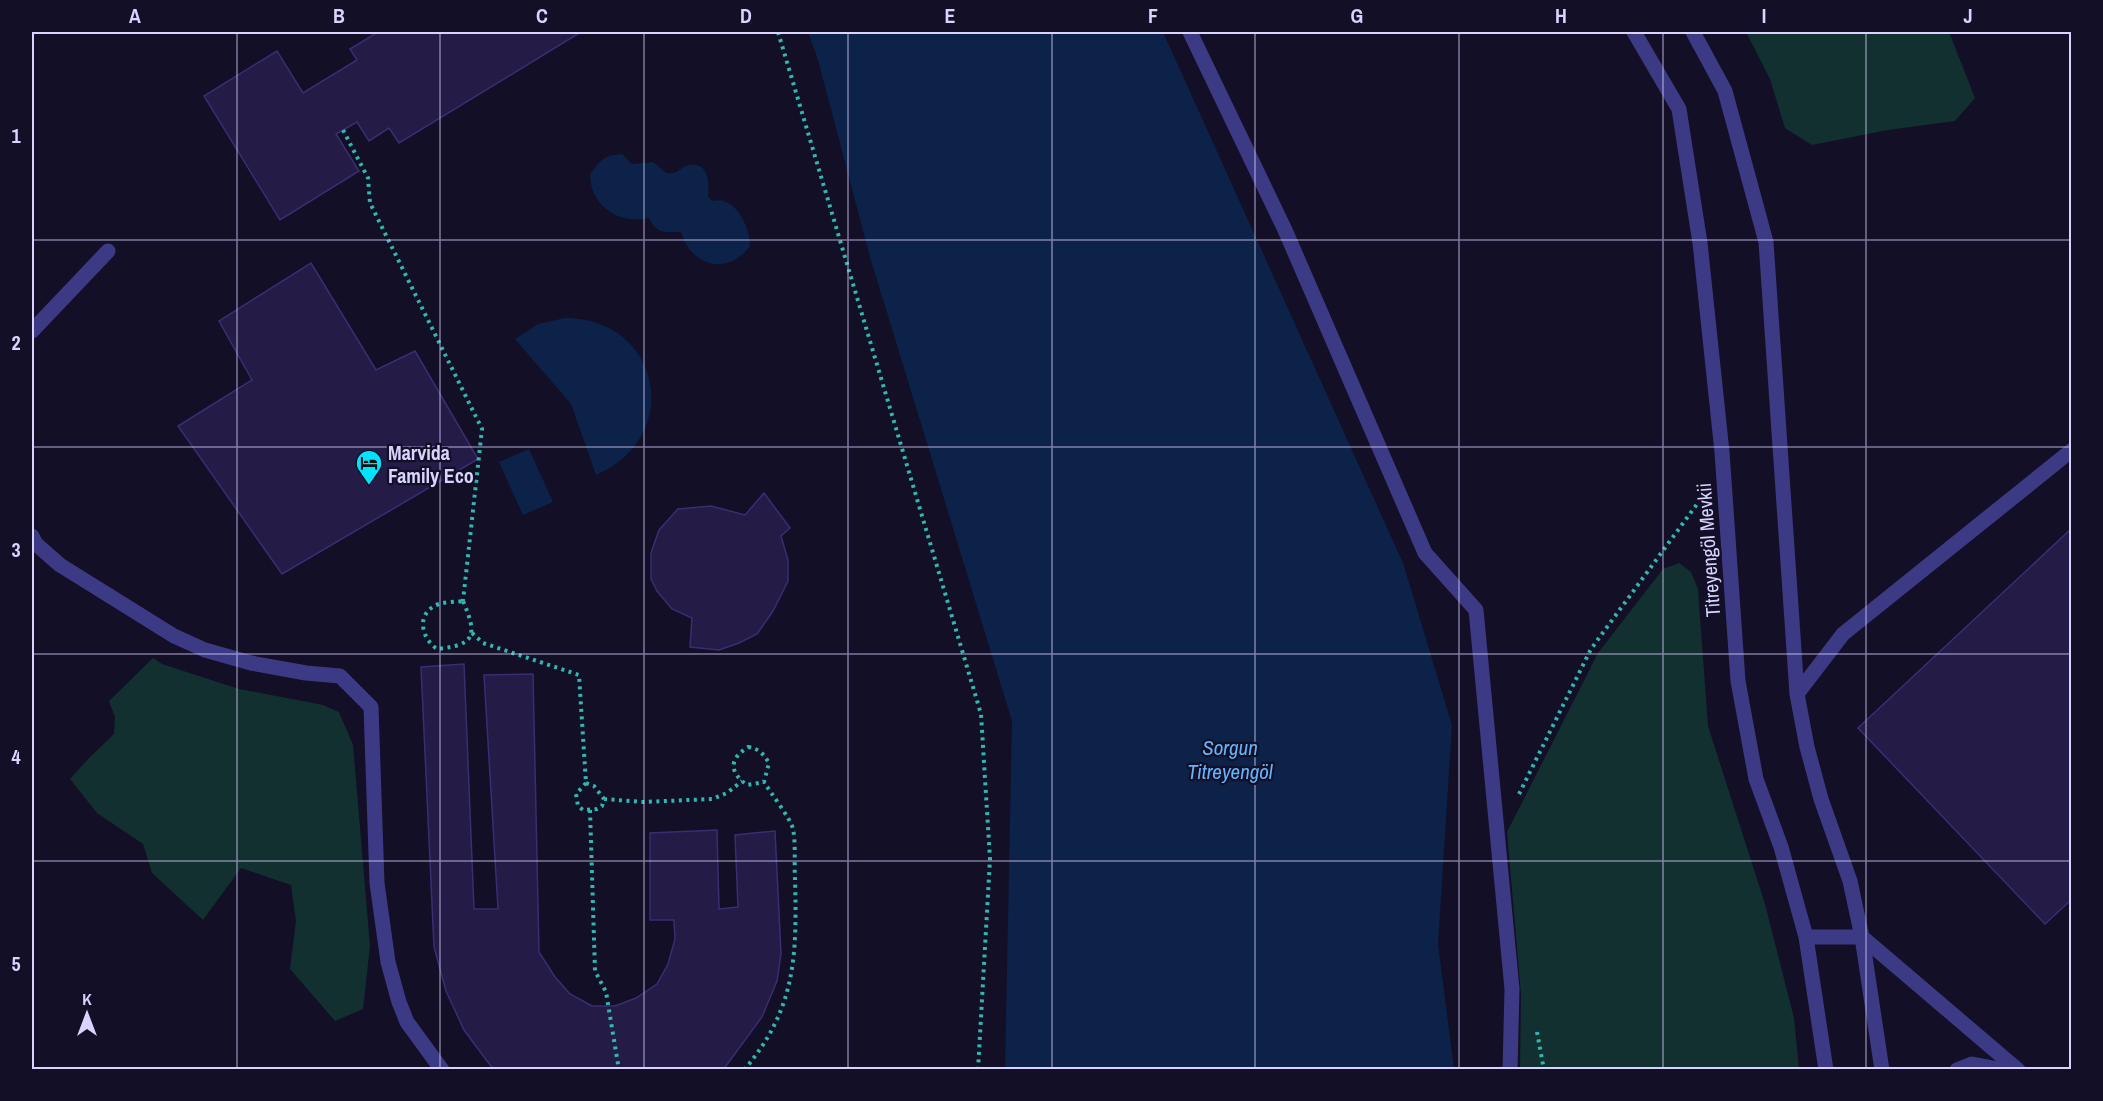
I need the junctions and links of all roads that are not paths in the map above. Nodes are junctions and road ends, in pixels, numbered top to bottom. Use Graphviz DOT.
graph roads {
  1 [pos="1190,32"];
  2 [pos="1634,32"];
  3 [pos="1693,32"];
  4 [pos="108,251"];
  5 [pos="32,331"];
  6 [pos="2072,450"];
  7 [pos="32,536"];
  8 [pos="1797,694"];
  9 [pos="1806,937"];
  10 [pos="1862,937"];
  11 [pos="442,1070"];
  12 [pos="1510,1070"];
  13 [pos="1826,1070"];
  14 [pos="1882,1070"];
  15 [pos="1957,1070"];
  16 [pos="2004,1070"];
  17 [pos="2018,1070"];
  1 -- 12 [label="street"];
  2 -- 9 [label="street, Titreyengöl Mevkii"];
  3 -- 8 [label="street"];
  4 -- 5 [label="street"];
  6 -- 8 [label="street"];
  7 -- 11 [label="street"];
  8 -- 10 [label="street"];
  9 -- 10 [label="street"];
  9 -- 13 [label="street, Titreyengöl Mevkii"];
  10 -- 14 [label="street"];
  10 -- 17 [label="street"];
  15 -- 16 [label="street"];
}
